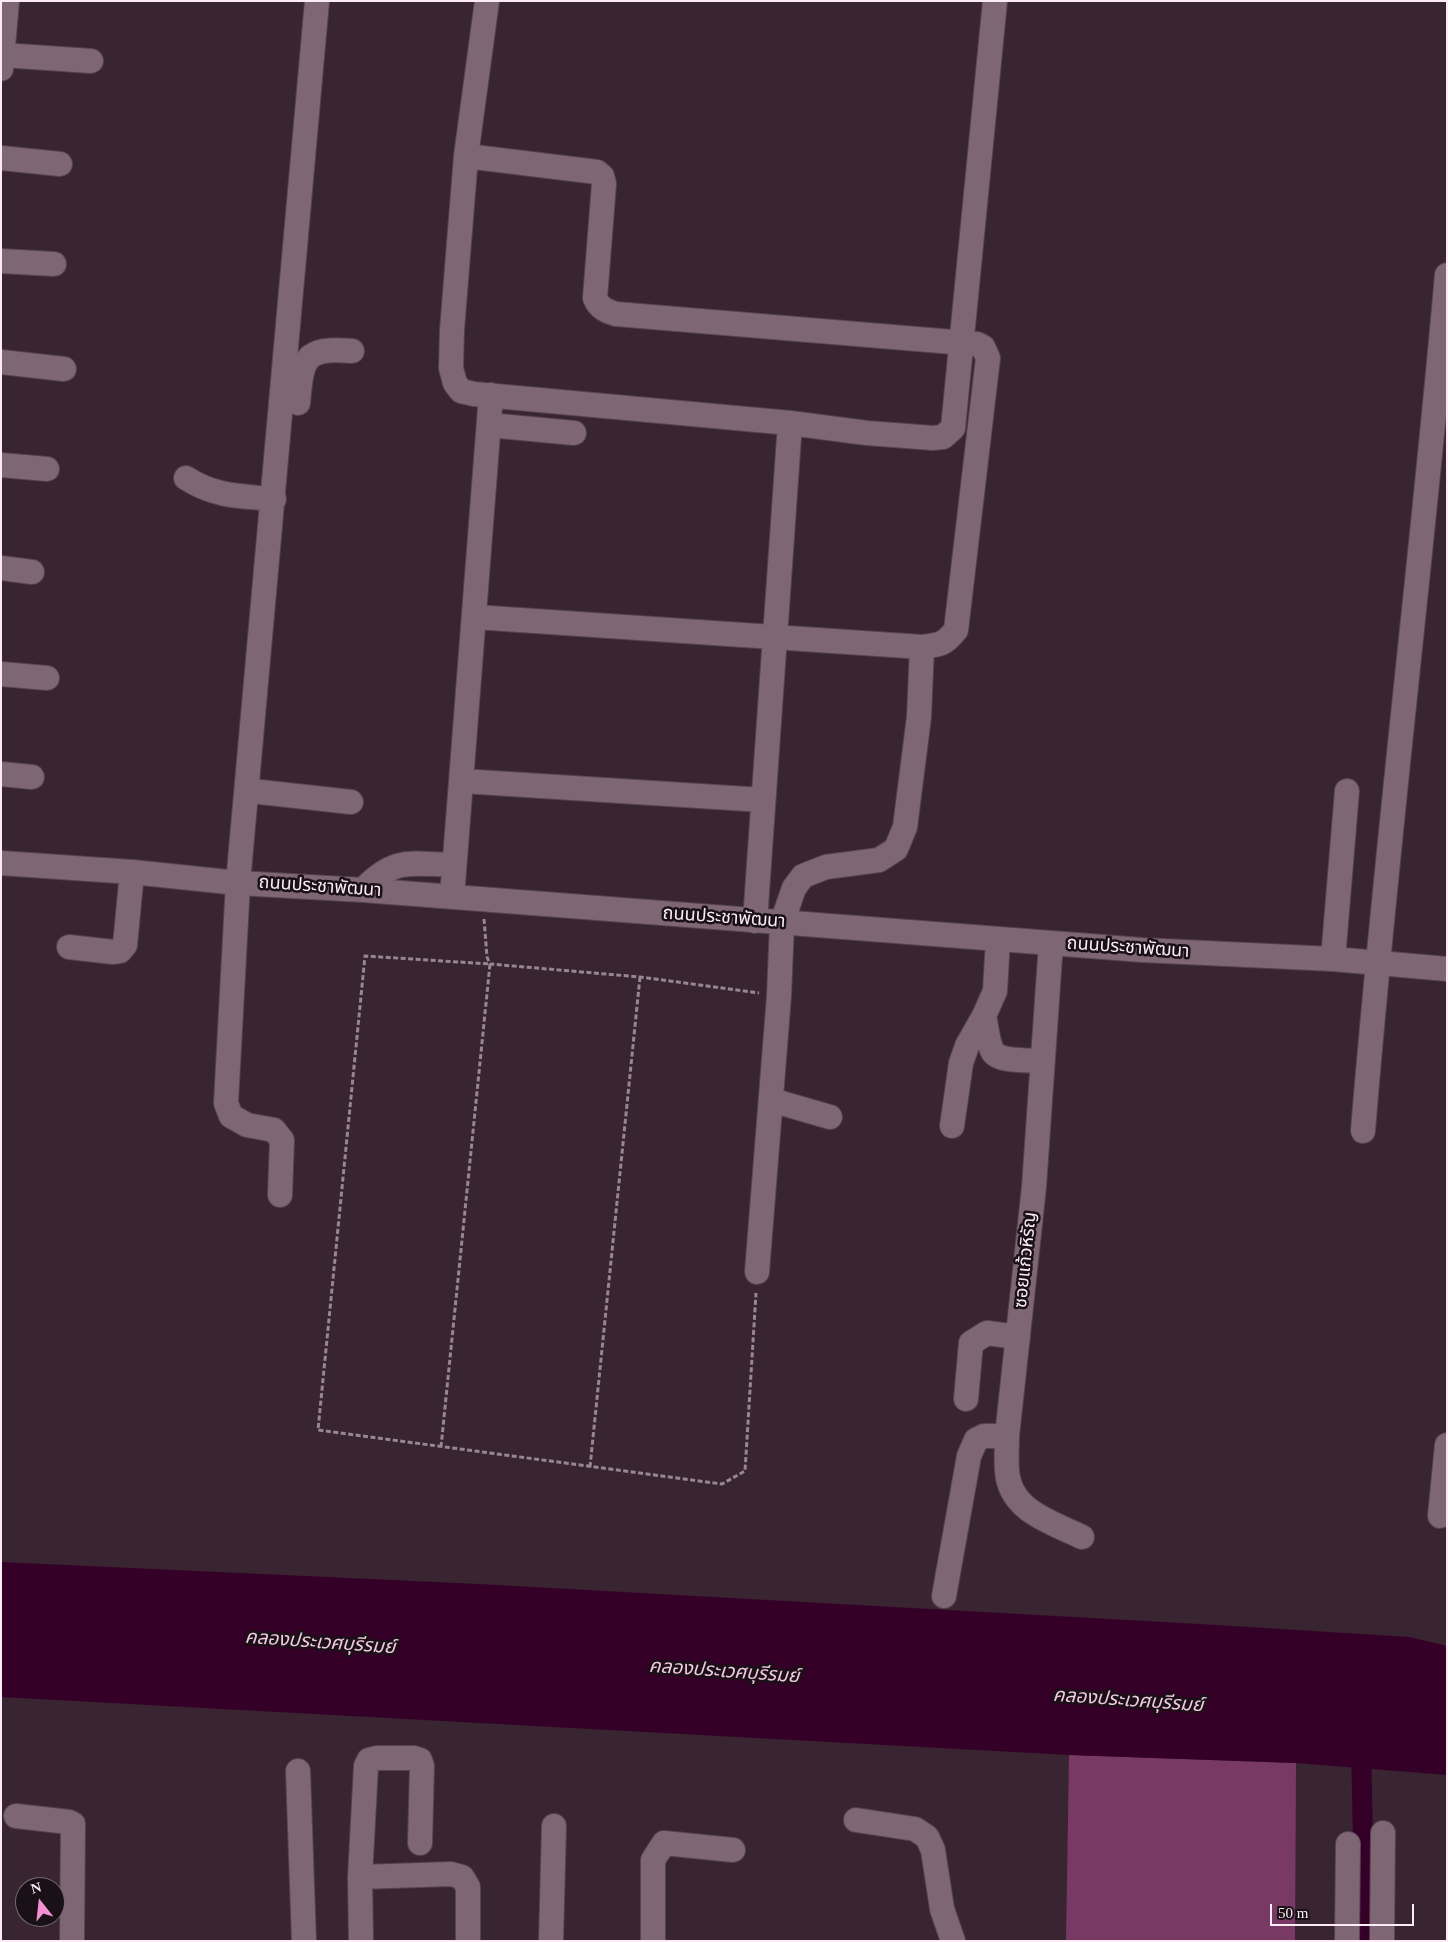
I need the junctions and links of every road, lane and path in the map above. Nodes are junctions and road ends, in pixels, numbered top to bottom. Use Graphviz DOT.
graph roads {
  1 [pos="8,1"];
  2 [pos="318,1"];
  3 [pos="487,1"];
  4 [pos="995,1"];
  5 [pos="91,61"];
  6 [pos="2,62"];
  7 [pos="466,156"];
  8 [pos="1,158"];
  9 [pos="60,164"];
  10 [pos="1,261"];
  11 [pos="54,264"];
  12 [pos="1447,275"];
  13 [pos="962,343"];
  14 [pos="352,351"];
  15 [pos="1,362"];
  16 [pos="64,369"];
  17 [pos="491,395"];
  18 [pos="790,423"];
  19 [pos="489,425"];
  20 [pos="574,433"];
  21 [pos="1,465"];
  22 [pos="47,469"];
  23 [pos="186,478"];
  24 [pos="274,499"];
  25 [pos="1,568"];
  26 [pos="32,572"];
  27 [pos="475,617"];
  28 [pos="775,637"];
  29 [pos="922,647"];
  30 [pos="1,674"];
  31 [pos="47,678"];
  32 [pos="1,774"];
  33 [pos="32,777"];
  34 [pos="462,781"];
  35 [pos="1347,791"];
  36 [pos="260,792"];
  37 [pos="763,800"];
  38 [pos="350,802"];
  39 [pos="1,862"];
  40 [pos="454,866"];
  41 [pos="132,872"];
  42 [pos="244,882"];
  43 [pos="363,890"];
  44 [pos="452,897"];
  45 [pos="482,900"];
  46 [pos="755,921"];
  47 [pos="782,923"];
  48 [pos="998,939"];
  49 [pos="1051,943"];
  50 [pos="69,947"];
  51 [pos="1333,959"];
  52 [pos="1377,963"];
  53 [pos="490,964"];
  54 [pos="1447,969"];
  55 [pos="640,977"];
  56 [pos="779,996"];
  57 [pos="984,1016"];
  58 [pos="1043,1061"];
  59 [pos="771,1100"];
  60 [pos="830,1117"];
  61 [pos="952,1126"];
  62 [pos="1363,1131"];
  63 [pos="280,1195"];
  64 [pos="758,1272"];
  65 [pos="1018,1337"];
  66 [pos="966,1399"];
  67 [pos="1008,1436"];
  68 [pos="1447,1445"];
  69 [pos="441,1447"];
  70 [pos="590,1467"];
  71 [pos="1440,1516"];
  72 [pos="1082,1537"];
  73 [pos="944,1596"];
  74 [pos="298,1771"];
  75 [pos="16,1816"];
  76 [pos="856,1820"];
  77 [pos="554,1826"];
  78 [pos="1383,1834"];
  79 [pos="420,1843"];
  80 [pos="1348,1844"];
  81 [pos="733,1850"];
  82 [pos="360,1877"];
  83 [pos="72,1941"];
  84 [pos="304,1941"];
  85 [pos="361,1941"];
  86 [pos="468,1941"];
  87 [pos="551,1941"];
  88 [pos="653,1941"];
  89 [pos="952,1941"];
  90 [pos="1347,1941"];
  91 [pos="1382,1941"];
  1 -- 6 [label="street"];
  2 -- 24 [label="street"];
  3 -- 7 [label="street"];
  4 -- 13 [label="street"];
  5 -- 6 [label="street"];
  7 -- 13 [label="street"];
  7 -- 17 [label="street"];
  8 -- 9 [label="street"];
  10 -- 11 [label="street"];
  12 -- 52 [label="street"];
  13 -- 18 [label="street"];
  13 -- 29 [label="street"];
  14 -- 36 [label="street"];
  15 -- 16 [label="street"];
  17 -- 18 [label="street"];
  17 -- 19 [label="street"];
  18 -- 28 [label="street"];
  19 -- 20 [label="street"];
  19 -- 27 [label="street"];
  21 -- 22 [label="street"];
  23 -- 24 [label="street"];
  24 -- 42 [label="street"];
  25 -- 26 [label="street"];
  27 -- 28 [label="street"];
  27 -- 34 [label="street"];
  28 -- 29 [label="street"];
  28 -- 37 [label="street"];
  29 -- 47 [label="street"];
  30 -- 31 [label="street"];
  32 -- 33 [label="street"];
  34 -- 37 [label="street"];
  34 -- 40 [label="street"];
  35 -- 51 [label="street"];
  36 -- 38 [label="street"];
  36 -- 42 [label="street"];
  37 -- 46 [label="street"];
  39 -- 41 [label="street, ถนนประชาพัฒนา"];
  40 -- 43 [label="street"];
  40 -- 44 [label="street"];
  41 -- 42 [label="street, ถนนประชาพัฒนา"];
  41 -- 50 [label="street"];
  42 -- 43 [label="street, ถนนประชาพัฒนา"];
  42 -- 63 [label="street"];
  43 -- 44 [label="street, ถนนประชาพัฒนา"];
  44 -- 45 [label="street, ถนนประชาพัฒนา"];
  45 -- 46 [label="street, ถนนประชาพัฒนา"];
  45 -- 53 [label="path"];
  46 -- 47 [label="street, ถนนประชาพัฒนา"];
  47 -- 48 [label="street, ถนนประชาพัฒนา"];
  47 -- 56 [label="street"];
  48 -- 49 [label="street, ถนนประชาพัฒนา"];
  48 -- 57 [label="street"];
  49 -- 51 [label="street, ถนนประชาพัฒนา"];
  49 -- 58 [label="street, ซอยแก้วหิรัญ"];
  51 -- 52 [label="street, ถนนประชาพัฒนา"];
  52 -- 54 [label="street, ถนนประชาพัฒนา"];
  52 -- 62 [label="street"];
  53 -- 55 [label="path"];
  53 -- 69 [label="path"];
  53 -- 69 [label="path"];
  55 -- 56 [label="path"];
  55 -- 70 [label="path"];
  56 -- 59 [label="street"];
  57 -- 58 [label="street"];
  57 -- 61 [label="street"];
  58 -- 65 [label="street, ซอยแก้วหิรัญ"];
  59 -- 60 [label="street"];
  59 -- 64 [label="street"];
  64 -- 70 [label="path"];
  65 -- 66 [label="street"];
  65 -- 67 [label="street, ซอยแก้วหิรัญ"];
  67 -- 72 [label="street, ซอยแก้วหิรัญ"];
  67 -- 73 [label="street"];
  68 -- 71 [label="street"];
  69 -- 70 [label="path"];
  74 -- 84 [label="street"];
  75 -- 83 [label="street"];
  76 -- 89 [label="street"];
  77 -- 87 [label="street"];
  78 -- 91 [label="street"];
  79 -- 82 [label="street"];
  80 -- 90 [label="street"];
  81 -- 88 [label="street"];
  82 -- 85 [label="street"];
  82 -- 86 [label="street"];
}
